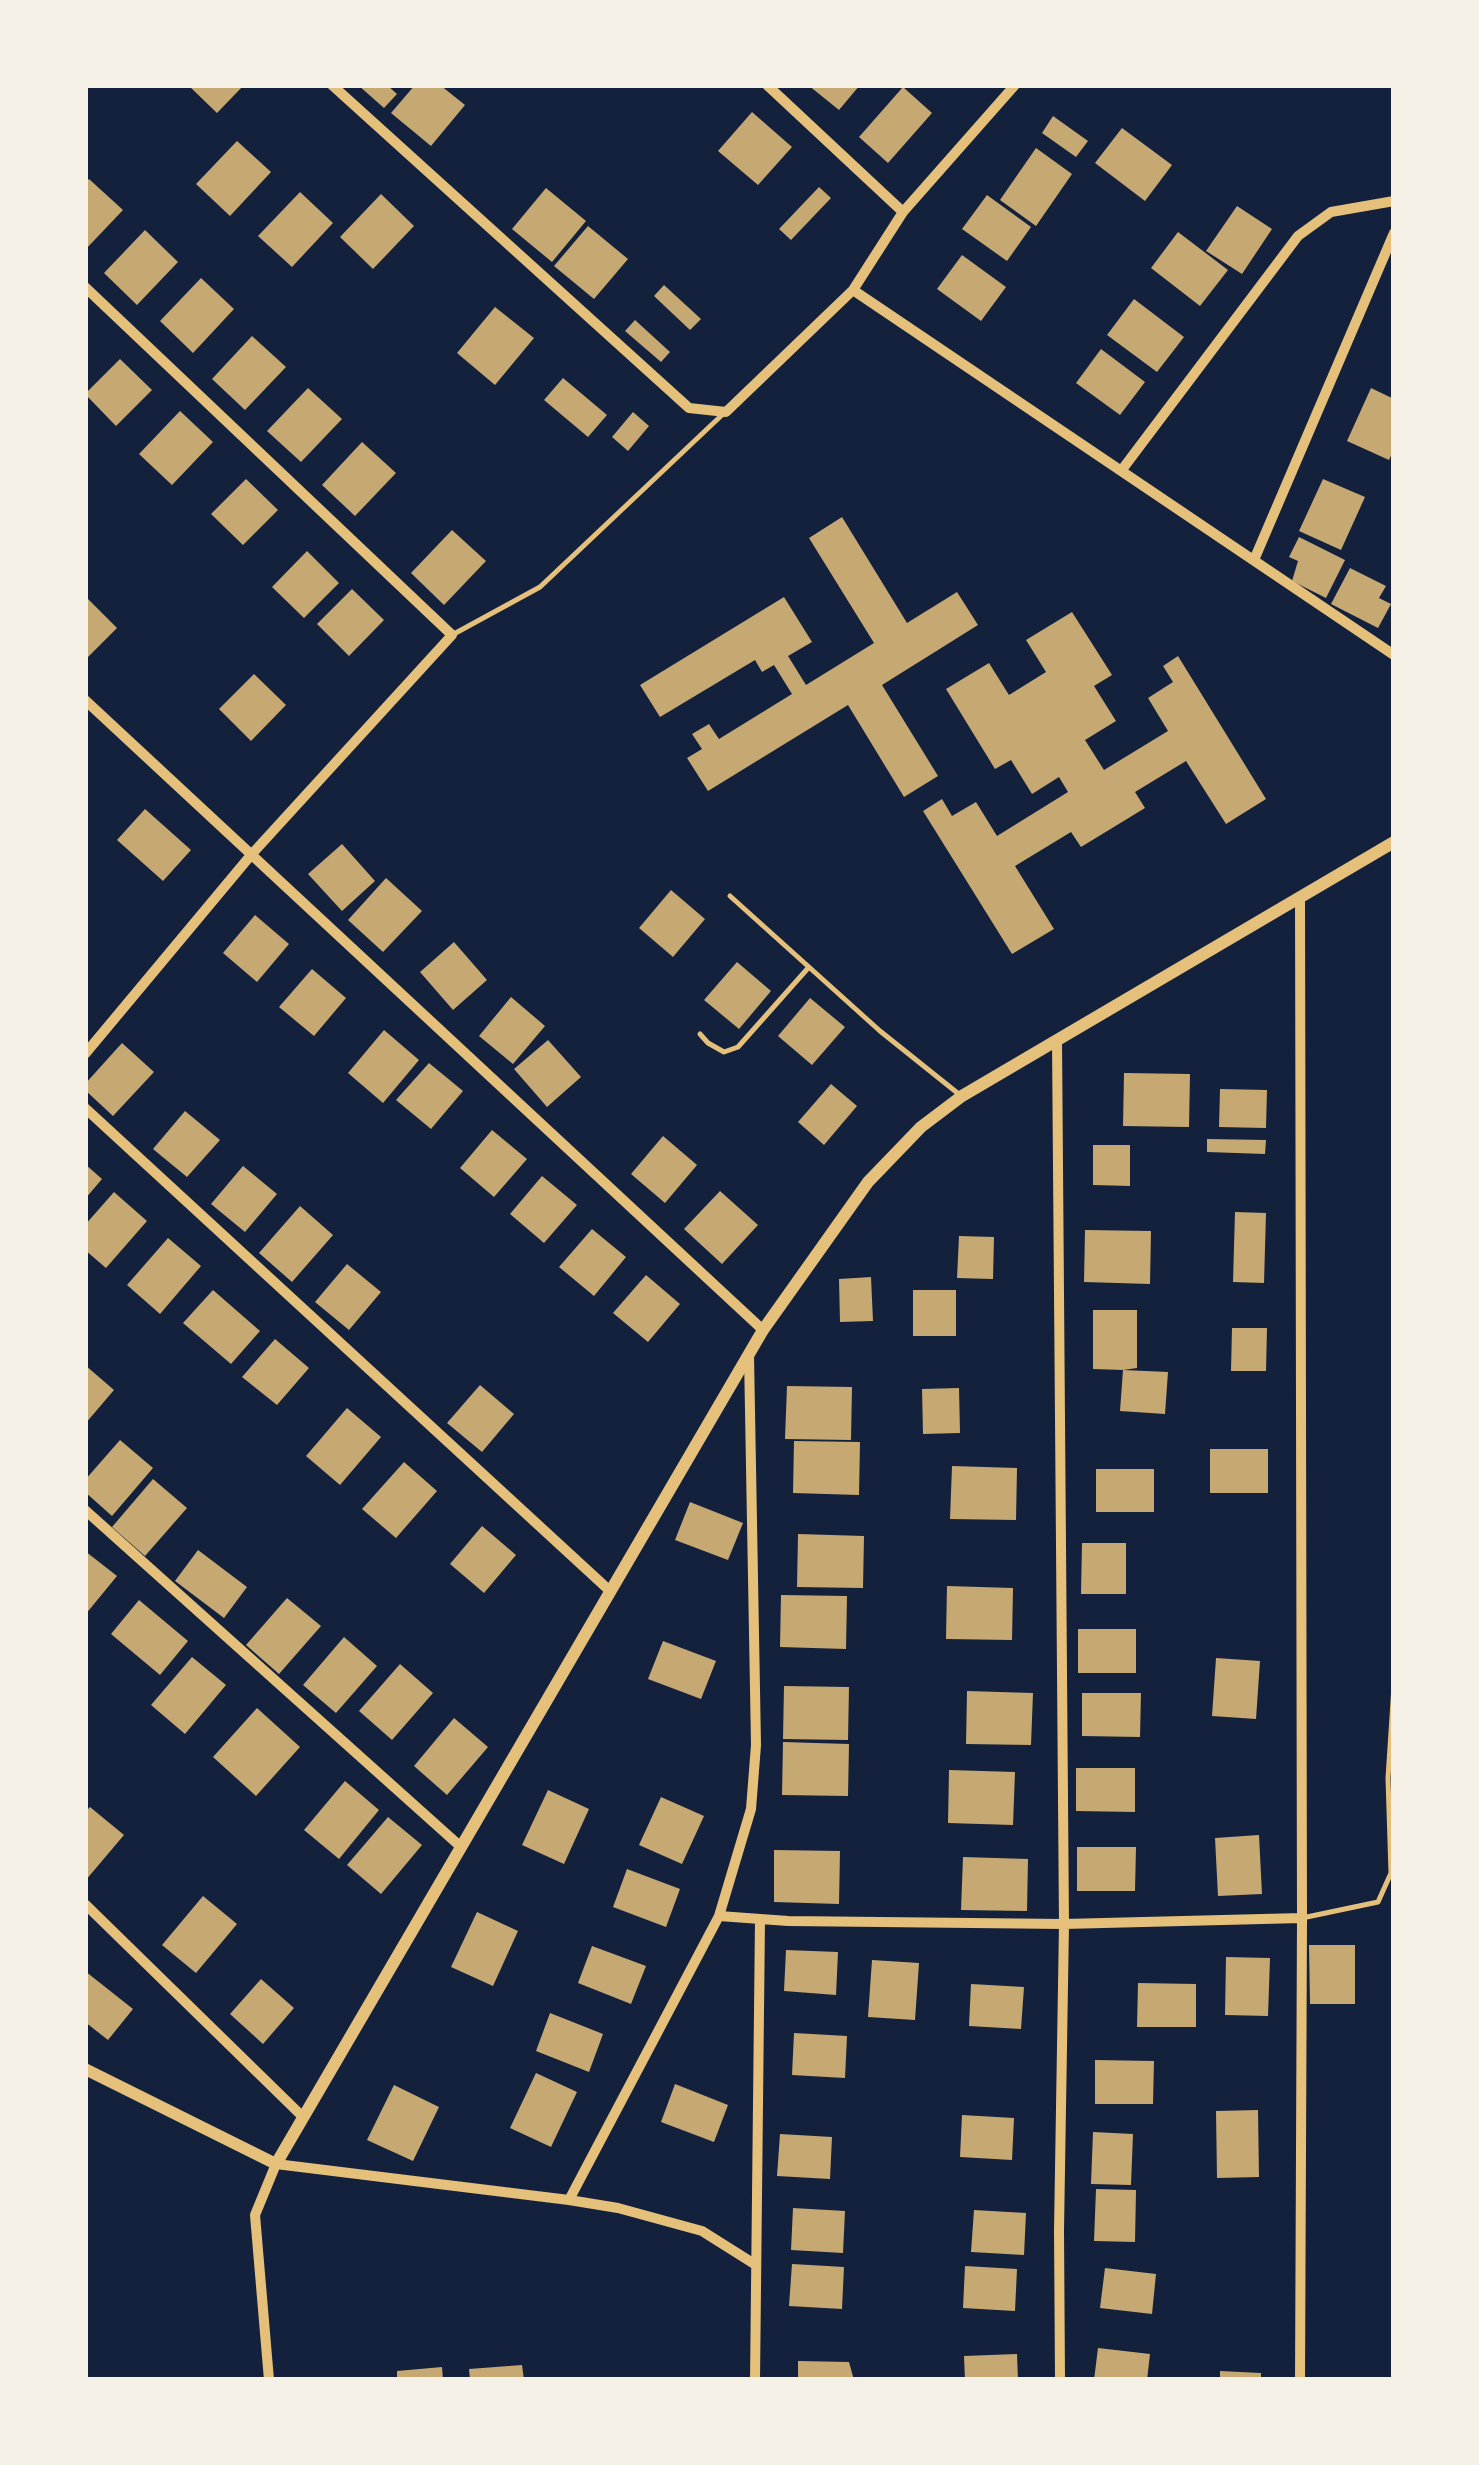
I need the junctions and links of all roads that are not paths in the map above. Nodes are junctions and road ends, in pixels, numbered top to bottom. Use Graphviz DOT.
graph roads {
  1 [pos="332,85"];
  2 [pos="767,85"];
  3 [pos="1015,85"];
  4 [pos="1394,201"];
  5 [pos="903,212"];
  6 [pos="1394,233"];
  7 [pos="85,287"];
  8 [pos="854,290"];
  9 [pos="726,412"];
  10 [pos="1121,471"];
  11 [pos="1254,560"];
  12 [pos="452,634"];
  13 [pos="1394,655"];
  14 [pos="85,700"];
  15 [pos="1394,842"];
  16 [pos="252,855"];
  17 [pos="730,896"];
  18 [pos="1300,898"];
  19 [pos="809,967"];
  20 [pos="700,1034"];
  21 [pos="1057,1040"];
  22 [pos="85,1054"];
  23 [pos="962,1096"];
  24 [pos="85,1108"];
  25 [pos="763,1330"];
  26 [pos="748,1354"];
  27 [pos="85,1510"];
  28 [pos="610,1591"];
  29 [pos="1394,1686"];
  30 [pos="461,1847"];
  31 [pos="85,1904"];
  32 [pos="719,1916"];
  33 [pos="1302,1918"];
  34 [pos="760,1919"];
  35 [pos="1064,1924"];
  36 [pos="85,2070"];
  37 [pos="303,2117"];
  38 [pos="276,2164"];
  39 [pos="568,2200"];
  40 [pos="756,2266"];
  41 [pos="269,2380"];
  42 [pos="755,2380"];
  43 [pos="1060,2380"];
  44 [pos="1300,2380"];
  1 -- 9 [label="street"];
  2 -- 5 [label="street"];
  3 -- 5 [label="street"];
  4 -- 10 [label="street"];
  5 -- 8 [label="street"];
  6 -- 11 [label="street"];
  7 -- 12 [label="street"];
  8 -- 9 [label="street"];
  8 -- 10 [label="street"];
  9 -- 12 [label="lane"];
  10 -- 11 [label="street"];
  11 -- 13 [label="street"];
  12 -- 16 [label="street"];
  14 -- 16 [label="street"];
  15 -- 18 [label="street"];
  16 -- 22 [label="street"];
  16 -- 25 [label="street"];
  17 -- 19 [label="lane"];
  18 -- 21 [label="street"];
  18 -- 33 [label="street"];
  19 -- 20 [label="lane"];
  19 -- 23 [label="lane"];
  21 -- 23 [label="street"];
  21 -- 35 [label="street"];
  23 -- 25 [label="street"];
  24 -- 28 [label="street"];
  25 -- 26 [label="street"];
  26 -- 28 [label="street"];
  26 -- 32 [label="street"];
  27 -- 30 [label="street"];
  28 -- 30 [label="street"];
  29 -- 33 [label="lane"];
  30 -- 37 [label="street"];
  31 -- 37 [label="street"];
  32 -- 34 [label="street"];
  32 -- 39 [label="street"];
  33 -- 35 [label="street"];
  33 -- 44 [label="street"];
  34 -- 35 [label="street"];
  34 -- 40 [label="street"];
  35 -- 43 [label="street"];
  36 -- 38 [label="street"];
  37 -- 38 [label="street"];
  38 -- 39 [label="street"];
  38 -- 41 [label="street"];
  39 -- 40 [label="street"];
  40 -- 42 [label="street"];
}
